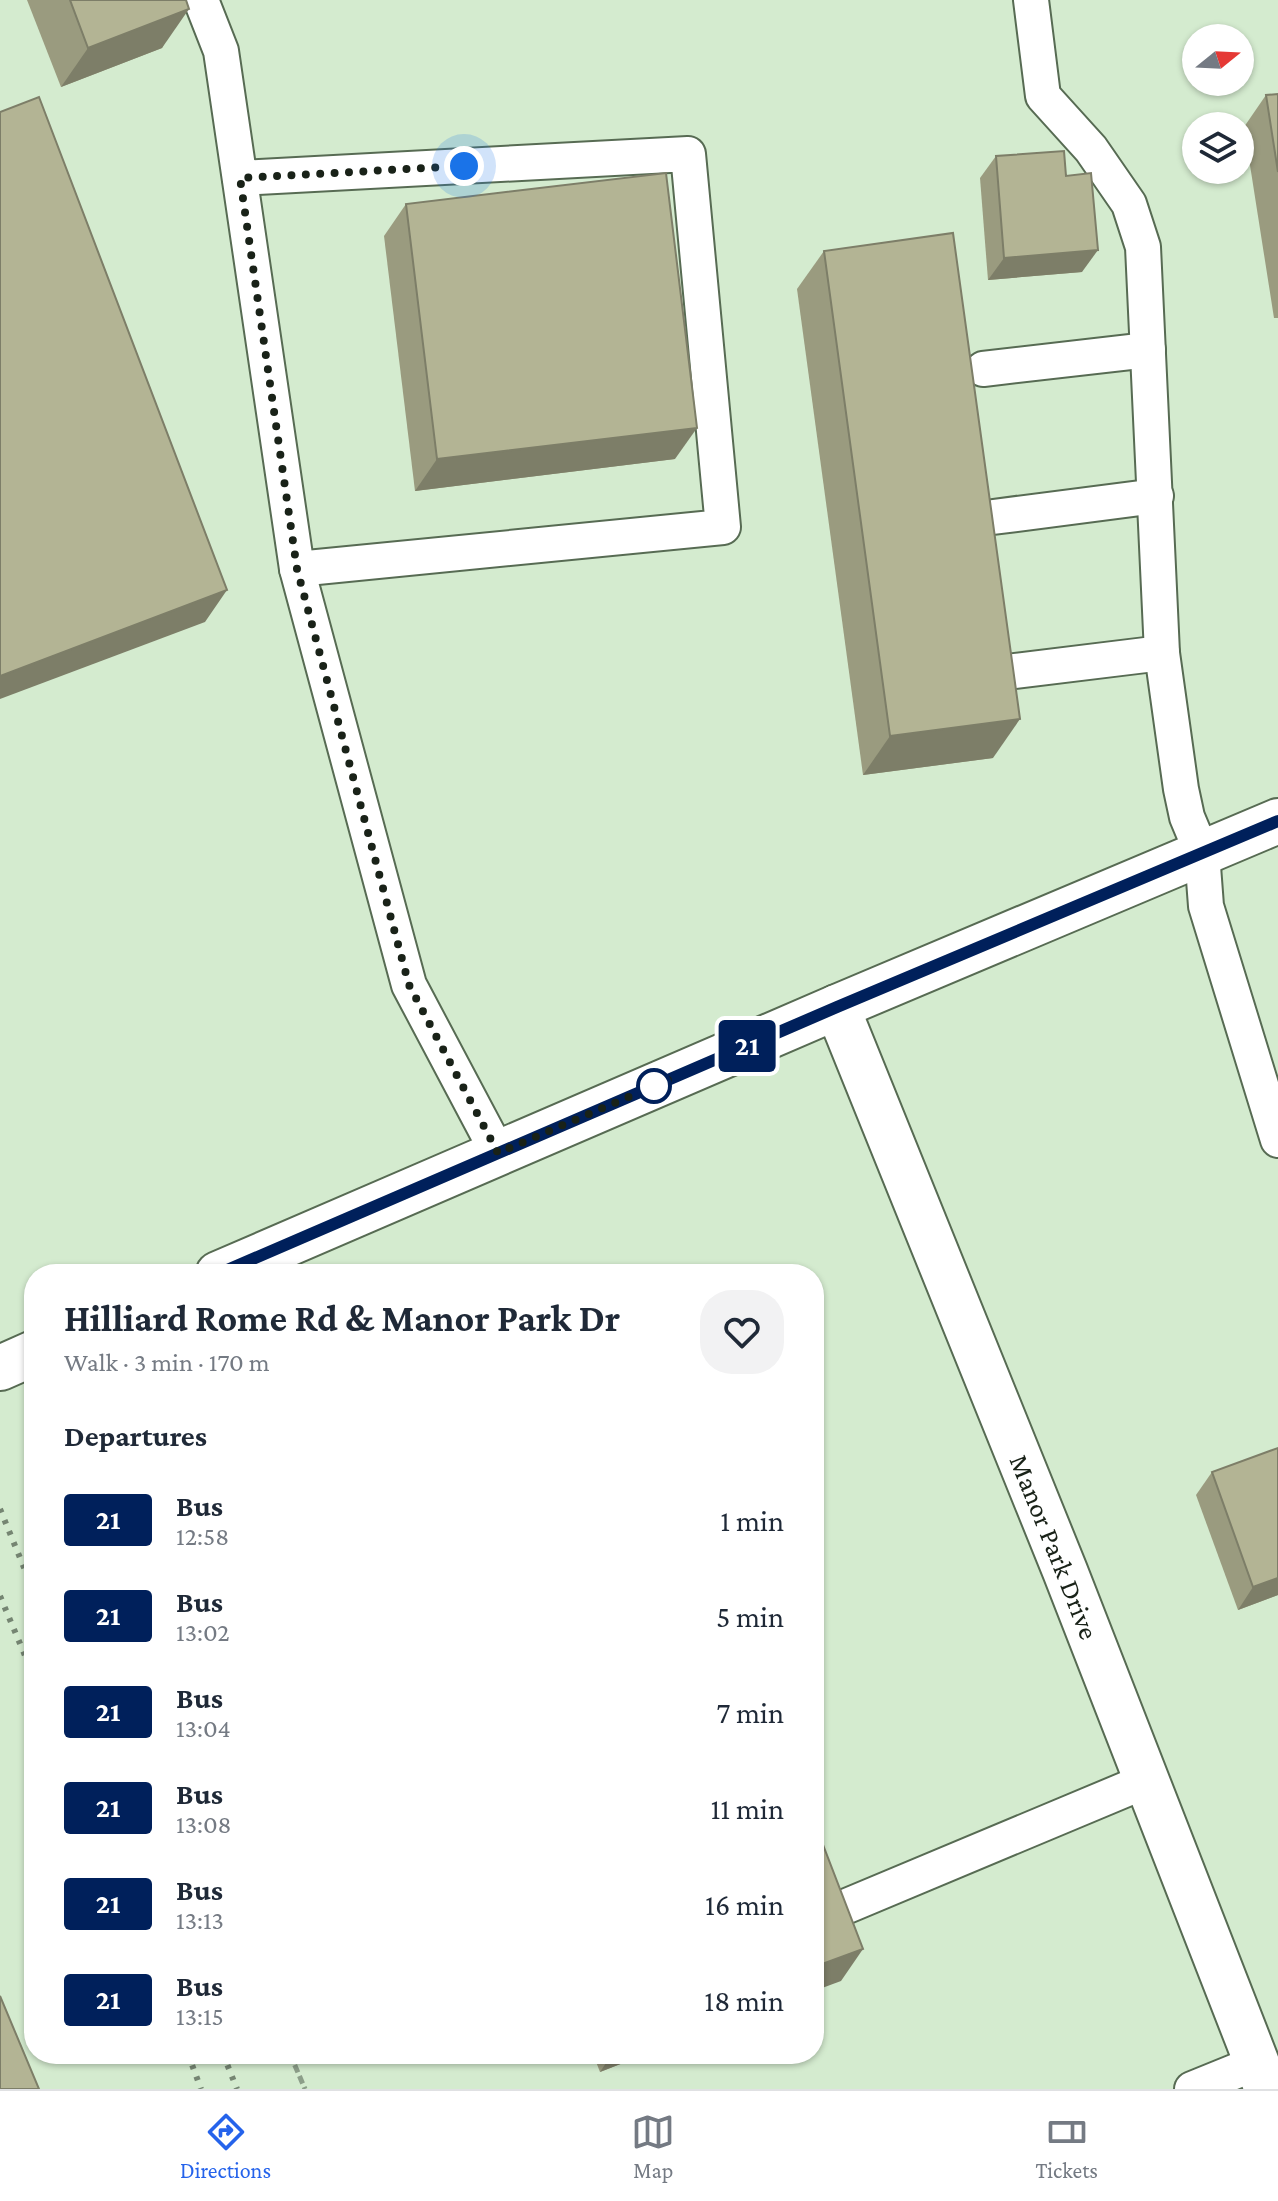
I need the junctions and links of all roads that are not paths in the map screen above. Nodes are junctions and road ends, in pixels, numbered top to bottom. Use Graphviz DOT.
graph roads {
  1 [pos="201,0"];
  2 [pos="1031,0"];
  3 [pos="240,178"];
  4 [pos="1148,350"];
  5 [pos="983,369"];
  6 [pos="1156,496"];
  7 [pos="993,517"];
  8 [pos="297,569"];
  9 [pos="1162,653"];
  10 [pos="1006,672"];
  11 [pos="1278,821"];
  12 [pos="1202,853"];
  13 [pos="837,1007"];
  14 [pos="1278,1140"];
  15 [pos="498,1153"];
  16 [pos="241,1264"];
  17 [pos="24,1357"];
  18 [pos="0,1368"];
  19 [pos="1148,1780"];
  20 [pos="847,1906"];
  21 [pos="1262,2076"];
  22 [pos="1192,2089"];
  1 -- 3 [label="lane"];
  2 -- 4 [label="lane"];
  3 -- 8 [label="lane"];
  3 -- 8 [label="lane"];
  4 -- 5 [label="lane"];
  4 -- 6 [label="lane"];
  6 -- 7 [label="lane"];
  6 -- 9 [label="lane"];
  8 -- 15 [label="lane"];
  9 -- 10 [label="lane"];
  9 -- 12 [label="lane"];
  11 -- 12 [label="main road"];
  12 -- 13 [label="main road"];
  12 -- 14 [label="lane"];
  13 -- 15 [label="main road"];
  13 -- 19 [label="main road, Manor Park Drive"];
  15 -- 16 [label="main road"];
  17 -- 18 [label="main road"];
  19 -- 20 [label="lane"];
  19 -- 21 [label="main road, Manor Park Drive"];
  21 -- 22 [label="lane"];
}
